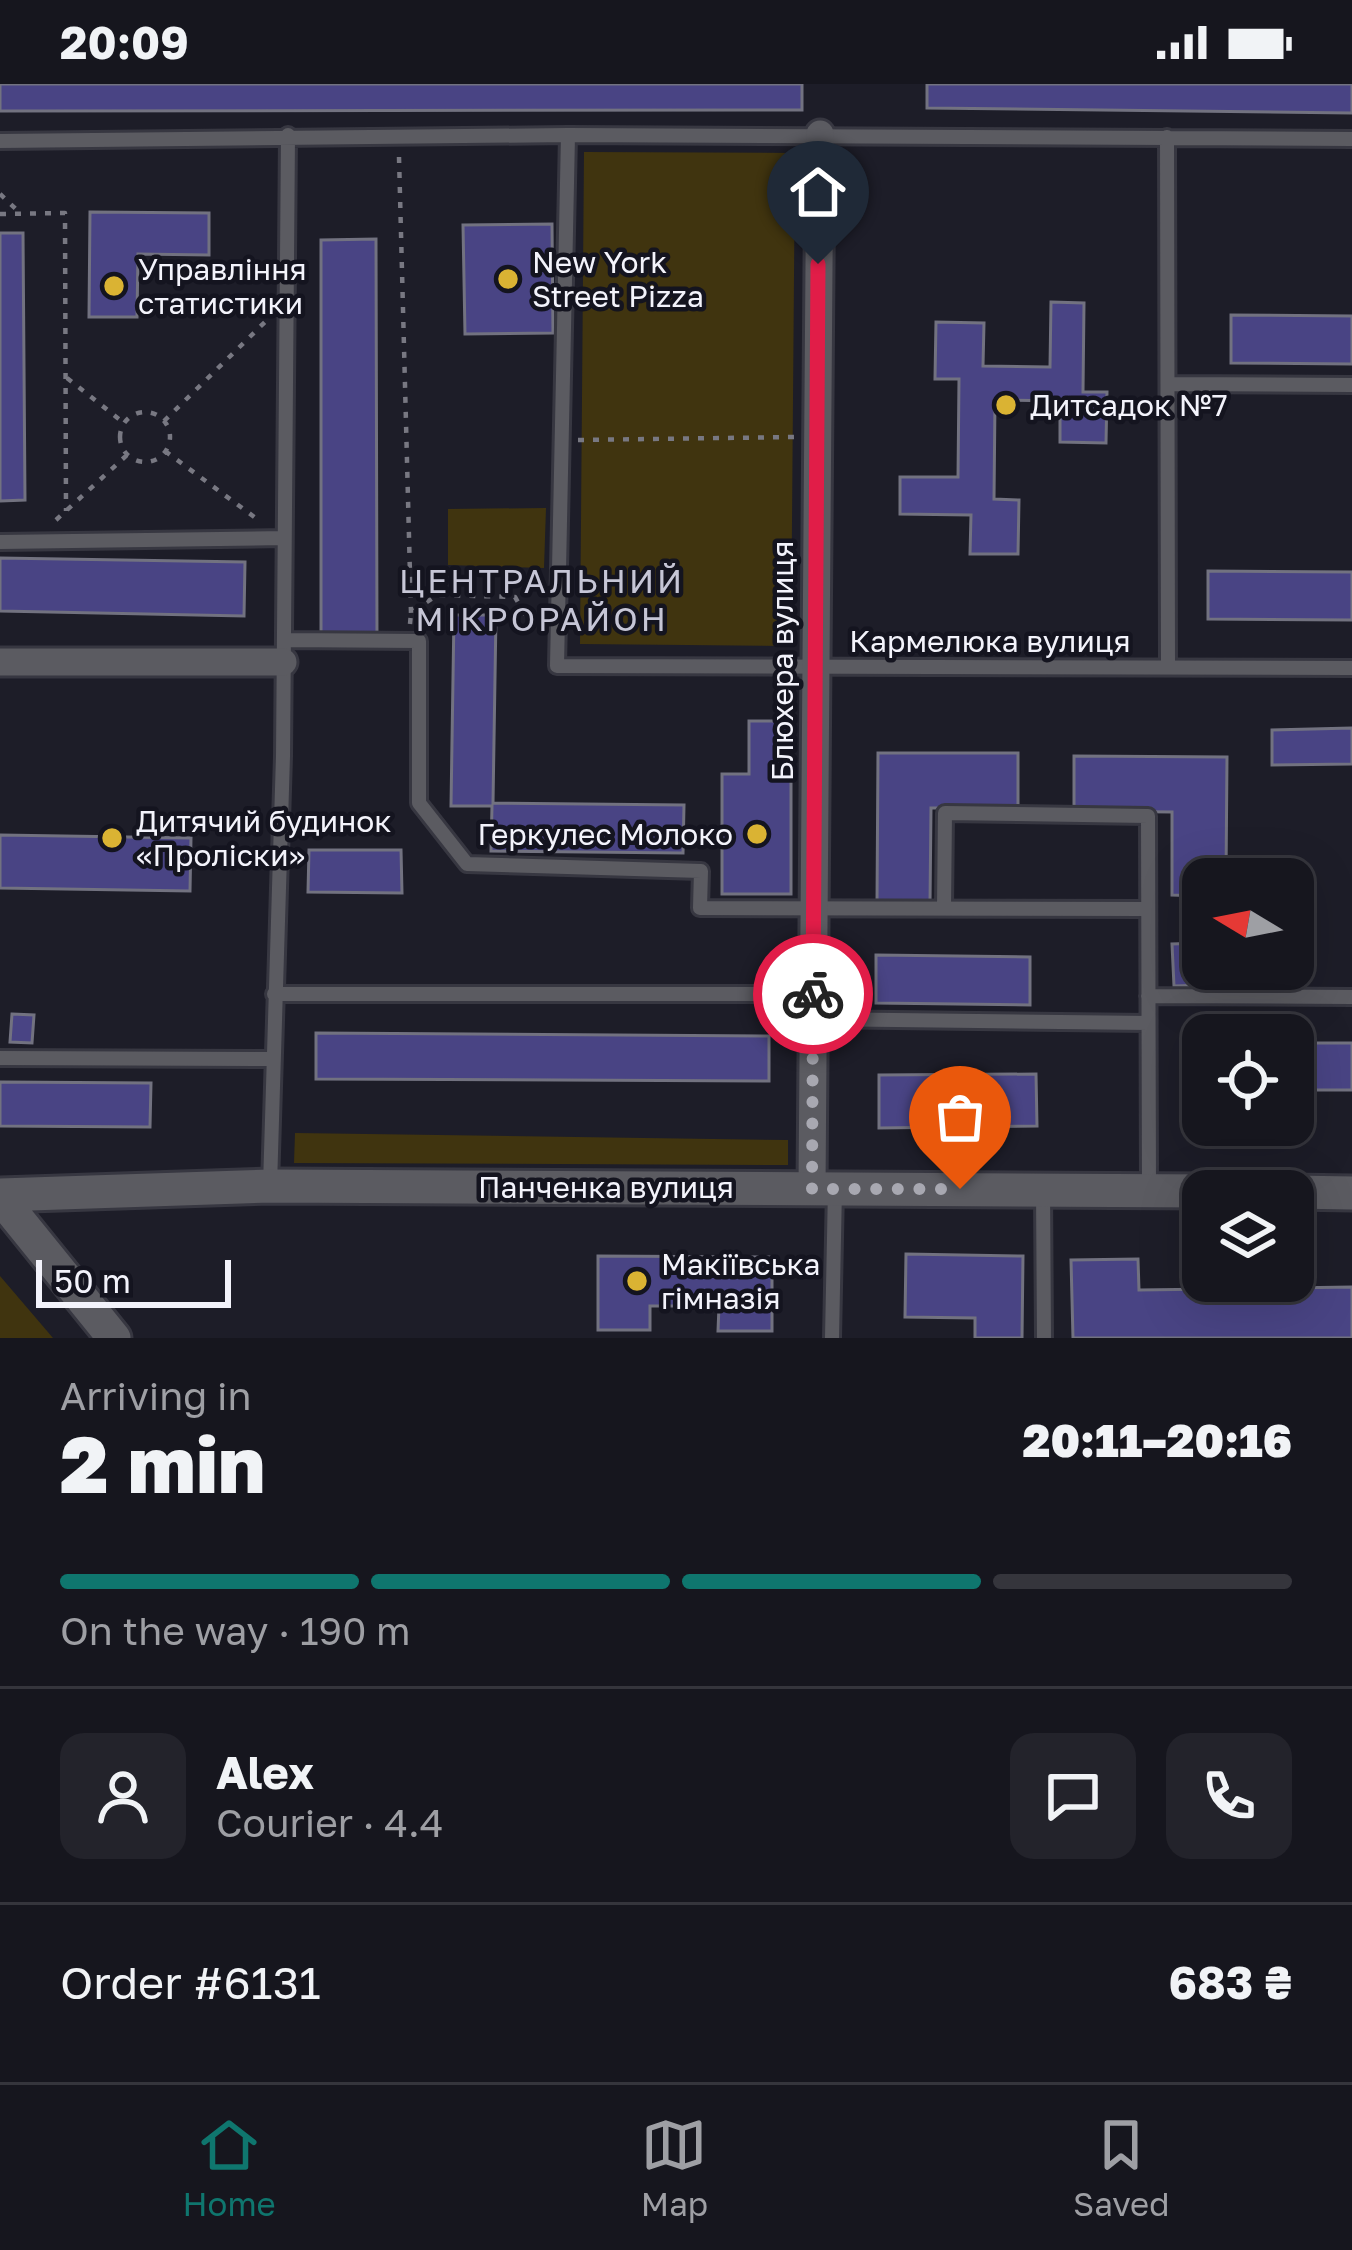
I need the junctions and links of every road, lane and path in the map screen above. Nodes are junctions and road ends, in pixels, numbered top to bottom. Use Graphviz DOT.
graph roads {
  1 [pos="820,134"];
  2 [pos="398,135"];
  3 [pos="568,135"];
  4 [pos="288,136"];
  5 [pos="1168,137"];
  6 [pos="1352,139"];
  7 [pos="0,141"];
  8 [pos="0,194"];
  9 [pos="0,214"];
  10 [pos="21,214"];
  11 [pos="286,301"];
  12 [pos="65,376"];
  13 [pos="1168,384"];
  14 [pos="1352,385"];
  15 [pos="164,421"];
  16 [pos="124,423"];
  17 [pos="817,436"];
  18 [pos="572,440"];
  19 [pos="165,452"];
  20 [pos="127,454"];
  21 [pos="66,511"];
  22 [pos="284,538"];
  23 [pos="0,542"];
  24 [pos="33,542"];
  25 [pos="411,613"];
  26 [pos="283,651"];
  27 [pos="0,662"];
  28 [pos="1168,666"];
  29 [pos="1352,668"];
  30 [pos="815,669"];
  31 [pos="814,907"];
  32 [pos="944,907"];
  33 [pos="1148,909"];
  34 [pos="274,994"];
  35 [pos="1148,996"];
  36 [pos="1352,997"];
  37 [pos="813,1006"];
  38 [pos="1148,1023"];
  39 [pos="0,1058"];
  40 [pos="272,1059"];
  41 [pos="270,1186"];
  42 [pos="824,1188"];
  43 [pos="1043,1190"];
  44 [pos="1149,1190"];
  45 [pos="1182,1191"];
  46 [pos="1314,1192"];
  47 [pos="1352,1193"];
  48 [pos="0,1196"];
  49 [pos="114,1338"];
  50 [pos="832,1338"];
  51 [pos="1044,1338"];
  1 -- 3 [label="lane"];
  1 -- 5 [label="lane"];
  1 -- 17 [label="street, Блюхера вулиця"];
  2 -- 3 [label="lane"];
  2 -- 4 [label="lane"];
  2 -- 25 [label="path"];
  3 -- 30 [label="lane, Кармелюка вулиця"];
  4 -- 7 [label="lane"];
  4 -- 11 [label="lane"];
  5 -- 6 [label="lane"];
  5 -- 13 [label="lane"];
  8 -- 10 [label="path"];
  9 -- 10 [label="path"];
  10 -- 12 [label="path"];
  11 -- 15 [label="path"];
  11 -- 22 [label="lane"];
  12 -- 16 [label="path"];
  12 -- 21 [label="path"];
  13 -- 14 [label="lane"];
  13 -- 28 [label="lane"];
  15 -- 16 [label="path"];
  15 -- 19 [label="path"];
  16 -- 20 [label="path"];
  17 -- 18 [label="path"];
  17 -- 30 [label="street, Блюхера вулиця"];
  19 -- 20 [label="path"];
  19 -- 22 [label="path"];
  20 -- 21 [label="path"];
  21 -- 24 [label="path"];
  22 -- 24 [label="lane"];
  22 -- 26 [label="lane"];
  23 -- 24 [label="lane"];
  26 -- 27 [label="street"];
  26 -- 31 [label="lane"];
  26 -- 34 [label="lane"];
  28 -- 29 [label="lane, Кармелюка вулиця"];
  28 -- 30 [label="lane, Кармелюка вулиця"];
  30 -- 31 [label="street, Блюхера вулиця"];
  31 -- 32 [label="lane"];
  31 -- 37 [label="street, Блюхера вулиця"];
  32 -- 33 [label="lane"];
  32 -- 33 [label="lane"];
  33 -- 35 [label="lane"];
  34 -- 37 [label="lane"];
  34 -- 40 [label="lane"];
  35 -- 36 [label="lane"];
  35 -- 38 [label="lane"];
  37 -- 38 [label="lane"];
  37 -- 42 [label="street, Блюхера вулиця"];
  38 -- 44 [label="lane"];
  39 -- 40 [label="lane"];
  40 -- 41 [label="lane"];
  41 -- 42 [label="street, Панченка вулиця"];
  41 -- 48 [label="street, Панченка вулиця"];
  42 -- 43 [label="street, Панченка вулиця"];
  42 -- 50 [label="lane"];
  43 -- 44 [label="street, Панченка вулиця"];
  43 -- 51 [label="lane"];
  44 -- 45 [label="street, Панченка вулиця"];
  46 -- 47 [label="street"];
  48 -- 49 [label="street"];
}
